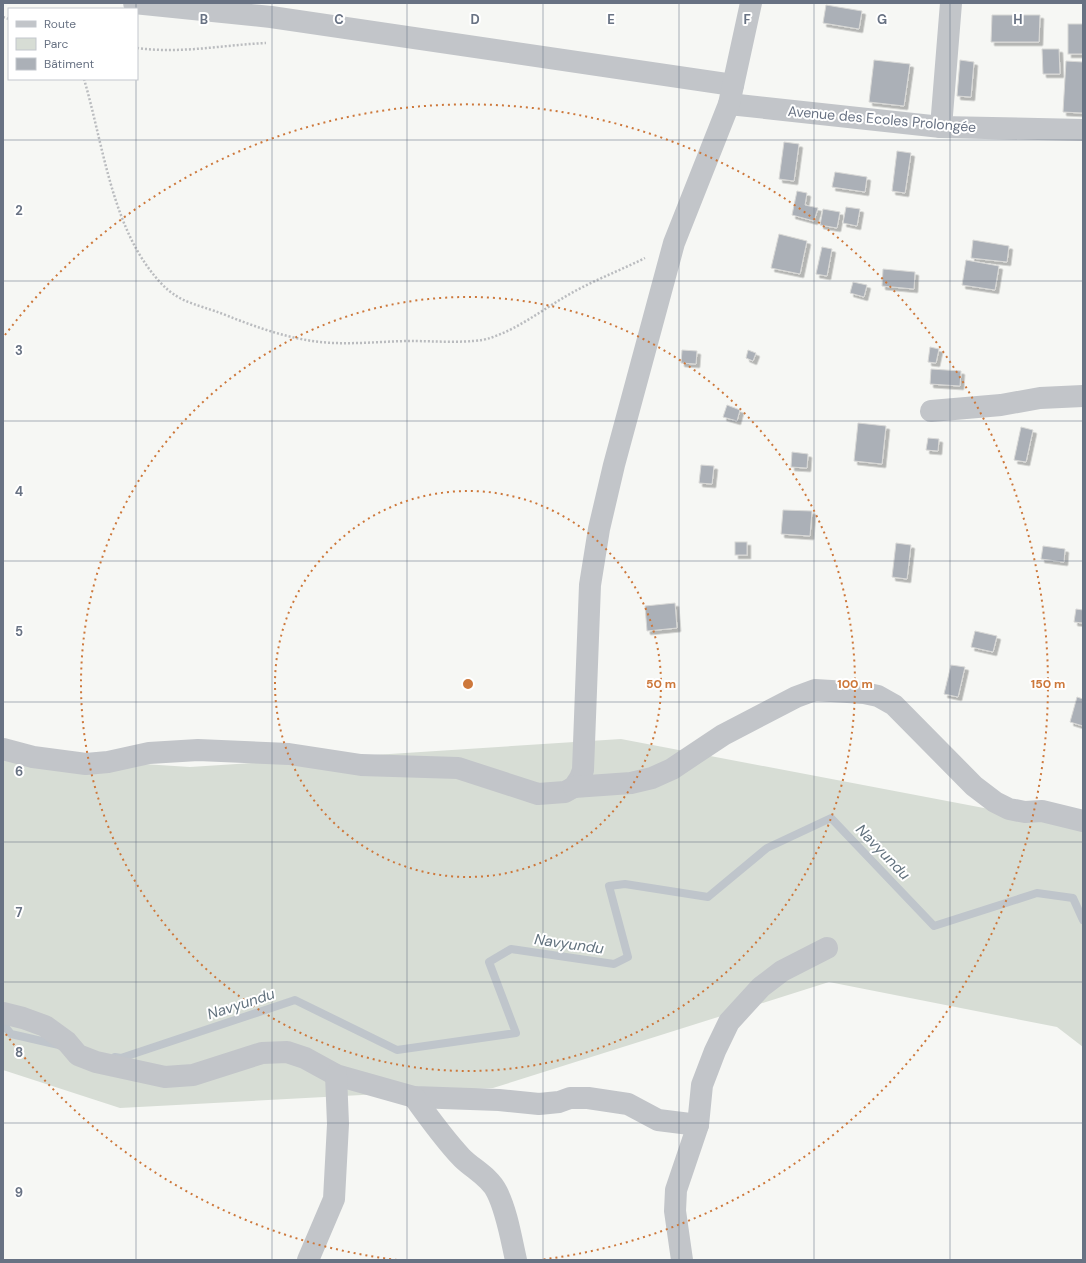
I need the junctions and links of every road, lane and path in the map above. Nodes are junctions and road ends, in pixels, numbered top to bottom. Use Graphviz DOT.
graph roads {
  1 [pos="134,3"];
  2 [pos="751,3"];
  3 [pos="951,3"];
  4 [pos="84,80"];
  5 [pos="731,95"];
  6 [pos="941,127"];
  7 [pos="1083,130"];
  8 [pos="674,243"];
  9 [pos="1083,396"];
  10 [pos="931,411"];
  11 [pos="3,749"];
  12 [pos="574,787"];
  13 [pos="1083,821"];
  14 [pos="827,948"];
  15 [pos="3,1013"];
  16 [pos="336,1075"];
  17 [pos="414,1097"];
  18 [pos="698,1125"];
  19 [pos="510,1258"];
  20 [pos="308,1260"];
  21 [pos="682,1260"];
  1 -- 5 [label="street, Avenue des Ecoles Prolongée"];
  2 -- 5 [label="street"];
  3 -- 6 [label="street"];
  4 -- 8 [label="path"];
  5 -- 6 [label="street, Avenue des Ecoles Prolongée"];
  5 -- 8 [label="street"];
  6 -- 7 [label="street, Avenue des Ecoles Prolongée"];
  8 -- 12 [label="street"];
  9 -- 10 [label="street"];
  11 -- 12 [label="street"];
  12 -- 13 [label="street"];
  14 -- 18 [label="street"];
  15 -- 16 [label="street"];
  16 -- 17 [label="street"];
  16 -- 20 [label="street"];
  17 -- 18 [label="street"];
  17 -- 19 [label="street"];
  18 -- 21 [label="street"];
}
